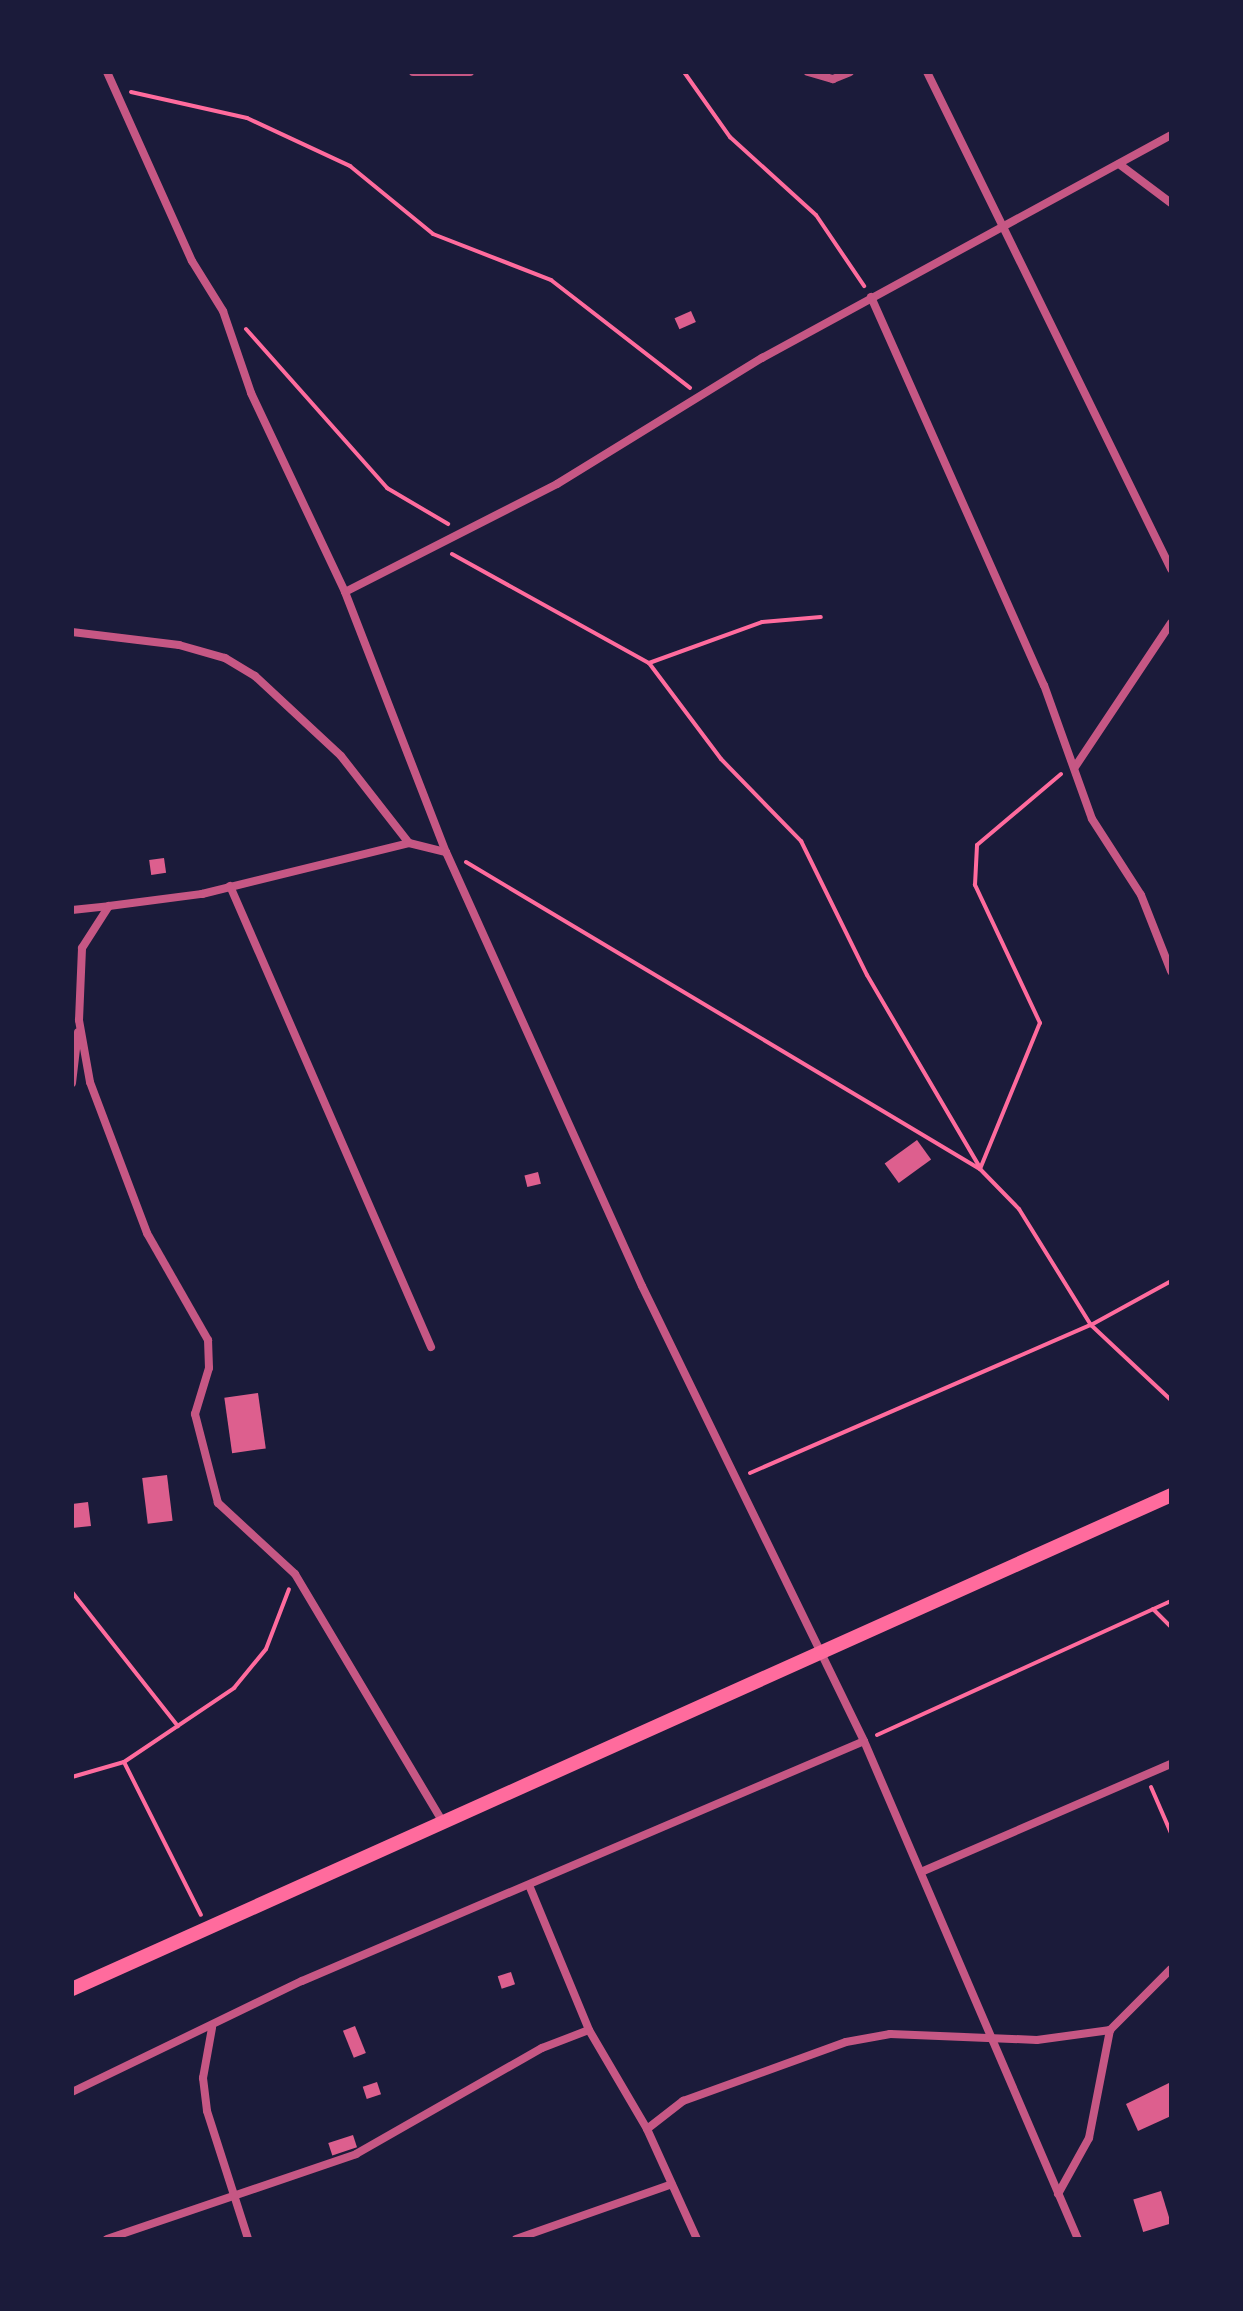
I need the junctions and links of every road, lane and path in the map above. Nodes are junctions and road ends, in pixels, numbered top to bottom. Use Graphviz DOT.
graph roads {
  1 [pos="107,72"];
  2 [pos="413,72"];
  3 [pos="470,72"];
  4 [pos="684,72"];
  5 [pos="808,72"];
  6 [pos="850,72"];
  7 [pos="927,72"];
  8 [pos="115,88"];
  9 [pos="1171,135"];
  10 [pos="1119,164"];
  11 [pos="1171,203"];
  12 [pos="1005,223"];
  13 [pos="871,297"];
  14 [pos="238,320"];
  15 [pos="702,397"];
  16 [pos="467,531"];
  17 [pos="436,546"];
  18 [pos="1171,569"];
  19 [pos="345,592"];
  20 [pos="821,617"];
  21 [pos="1171,623"];
  22 [pos="72,632"];
  23 [pos="649,663"];
  24 [pos="1075,767"];
  25 [pos="409,843"];
  26 [pos="446,852"];
  27 [pos="230,886"];
  28 [pos="109,906"];
  29 [pos="72,910"];
  30 [pos="1171,971"];
  31 [pos="79,1020"];
  32 [pos="72,1083"];
  33 [pos="980,1169"];
  34 [pos="1171,1281"];
  35 [pos="1091,1325"];
  36 [pos="431,1347"];
  37 [pos="1171,1400"];
  38 [pos="736,1479"];
  39 [pos="1171,1495"];
  40 [pos="295,1574"];
  41 [pos="72,1592"];
  42 [pos="1171,1601"];
  43 [pos="1153,1609"];
  44 [pos="1171,1627"];
  45 [pos="824,1655"];
  46 [pos="178,1726"];
  47 [pos="864,1741"];
  48 [pos="124,1762"];
  49 [pos="1171,1764"];
  50 [pos="1145,1776"];
  51 [pos="72,1777"];
  52 [pos="444,1824"];
  53 [pos="1171,1833"];
  54 [pos="921,1872"];
  55 [pos="529,1885"];
  56 [pos="206,1928"];
  57 [pos="1171,1969"];
  58 [pos="72,1989"];
  59 [pos="212,2028"];
  60 [pos="589,2030"];
  61 [pos="1110,2030"];
  62 [pos="992,2040"];
  63 [pos="72,2092"];
  64 [pos="647,2129"];
  65 [pos="672,2184"];
  66 [pos="238,2192"];
  67 [pos="1058,2194"];
  68 [pos="107,2239"];
  69 [pos="248,2239"];
  70 [pos="516,2239"];
  71 [pos="697,2239"];
  72 [pos="1078,2239"];
  1 -- 8 [label="street"];
  2 -- 3 [label="street"];
  4 -- 13 [label="path"];
  5 -- 6 [label="street"];
  7 -- 12 [label="street"];
  8 -- 15 [label="path"];
  8 -- 19 [label="street"];
  9 -- 10 [label="street"];
  10 -- 11 [label="street"];
  10 -- 12 [label="street"];
  12 -- 13 [label="street"];
  12 -- 18 [label="street"];
  13 -- 15 [label="street"];
  13 -- 24 [label="street"];
  14 -- 16 [label="path"];
  15 -- 16 [label="street"];
  16 -- 17 [label="street"];
  17 -- 19 [label="street"];
  17 -- 23 [label="path"];
  19 -- 26 [label="street"];
  20 -- 23 [label="path"];
  21 -- 24 [label="street"];
  22 -- 25 [label="street"];
  23 -- 33 [label="path"];
  24 -- 30 [label="street"];
  24 -- 33 [label="path"];
  25 -- 26 [label="street"];
  25 -- 27 [label="street"];
  26 -- 33 [label="path"];
  26 -- 38 [label="street"];
  27 -- 28 [label="street"];
  27 -- 36 [label="street"];
  28 -- 29 [label="street"];
  28 -- 31 [label="street"];
  31 -- 32 [label="street"];
  31 -- 40 [label="street"];
  33 -- 35 [label="path"];
  34 -- 35 [label="path"];
  35 -- 37 [label="path"];
  35 -- 38 [label="path"];
  38 -- 45 [label="street"];
  39 -- 45 [label="main road"];
  40 -- 46 [label="path"];
  40 -- 52 [label="street"];
  41 -- 46 [label="path"];
  42 -- 43 [label="path"];
  43 -- 44 [label="path"];
  43 -- 47 [label="path"];
  45 -- 47 [label="street"];
  45 -- 52 [label="main road"];
  46 -- 48 [label="path"];
  47 -- 54 [label="street"];
  47 -- 55 [label="street"];
  48 -- 51 [label="path"];
  48 -- 56 [label="path"];
  49 -- 50 [label="street"];
  50 -- 53 [label="path"];
  50 -- 54 [label="street"];
  52 -- 56 [label="main road"];
  54 -- 62 [label="street"];
  55 -- 59 [label="street"];
  55 -- 60 [label="street"];
  56 -- 58 [label="main road"];
  57 -- 61 [label="street"];
  59 -- 63 [label="street"];
  59 -- 66 [label="street"];
  60 -- 64 [label="street"];
  60 -- 66 [label="street"];
  61 -- 62 [label="street"];
  61 -- 67 [label="street"];
  62 -- 64 [label="street"];
  62 -- 67 [label="street"];
  64 -- 65 [label="street"];
  65 -- 70 [label="street"];
  65 -- 71 [label="street"];
  66 -- 68 [label="street"];
  66 -- 69 [label="street"];
  67 -- 72 [label="street"];
}
